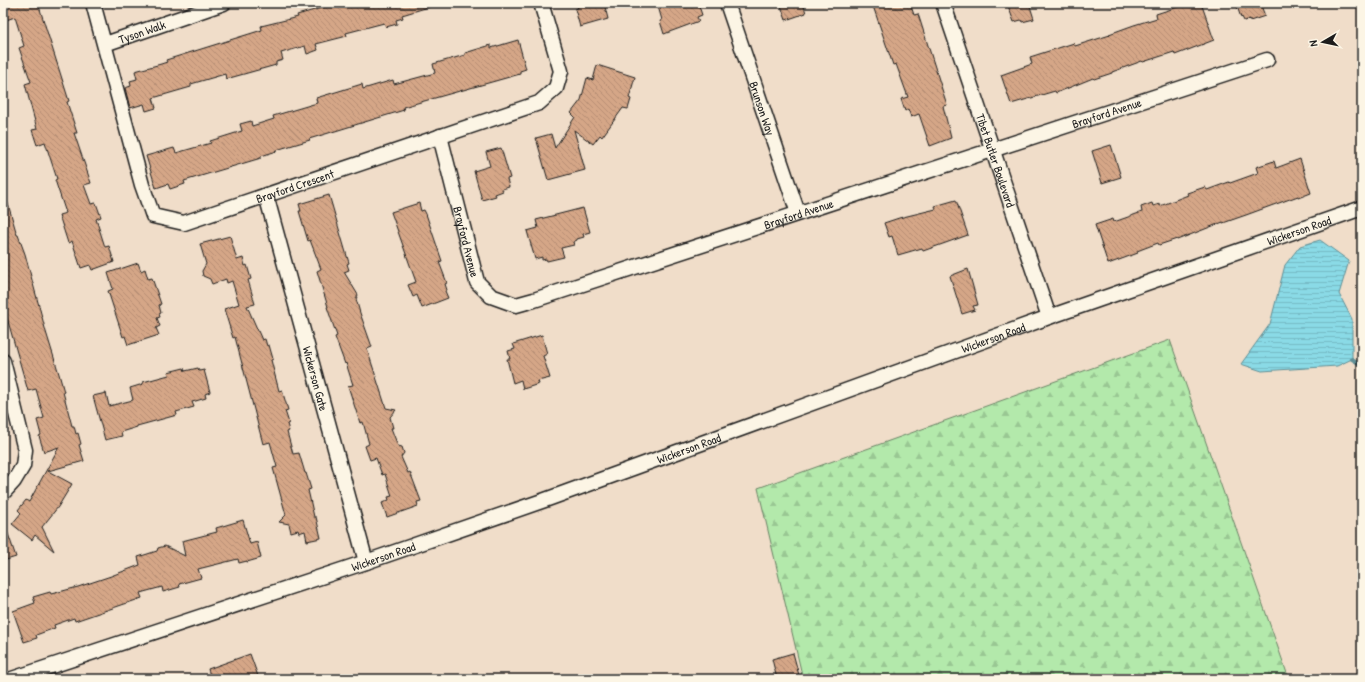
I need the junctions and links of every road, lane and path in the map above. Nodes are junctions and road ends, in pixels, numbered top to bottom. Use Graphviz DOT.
graph roads {
  1 [pos="93,3"];
  2 [pos="224,3"];
  3 [pos="541,3"];
  4 [pos="727,3"];
  5 [pos="943,3"];
  6 [pos="105,44"];
  7 [pos="1267,60"];
  8 [pos="440,136"];
  9 [pos="992,150"];
  10 [pos="266,195"];
  11 [pos="1362,208"];
  12 [pos="798,213"];
  13 [pos="1049,317"];
  14 [pos="3,361"];
  15 [pos="3,493"];
  16 [pos="366,562"];
  17 [pos="12,679"];
  1 -- 6 [label="street, Brayford Crescent"];
  2 -- 6 [label="street, Tyson Walk"];
  3 -- 8 [label="street, Brayford Crescent"];
  4 -- 12 [label="street, Brunson Way"];
  5 -- 9 [label="street, Tibet Butler Boulevard"];
  6 -- 10 [label="street, Brayford Crescent"];
  7 -- 9 [label="street, Brayford Avenue"];
  8 -- 10 [label="street, Brayford Crescent"];
  8 -- 12 [label="street, Brayford Avenue"];
  9 -- 12 [label="street, Brayford Avenue"];
  9 -- 13 [label="street, Tibet Butler Boulevard"];
  10 -- 16 [label="street, Wickerson Gate"];
  11 -- 13 [label="street, Wickerson Road"];
  13 -- 16 [label="street, Wickerson Road"];
  14 -- 15 [label="street"];
  16 -- 17 [label="street, Wickerson Road"];
}
